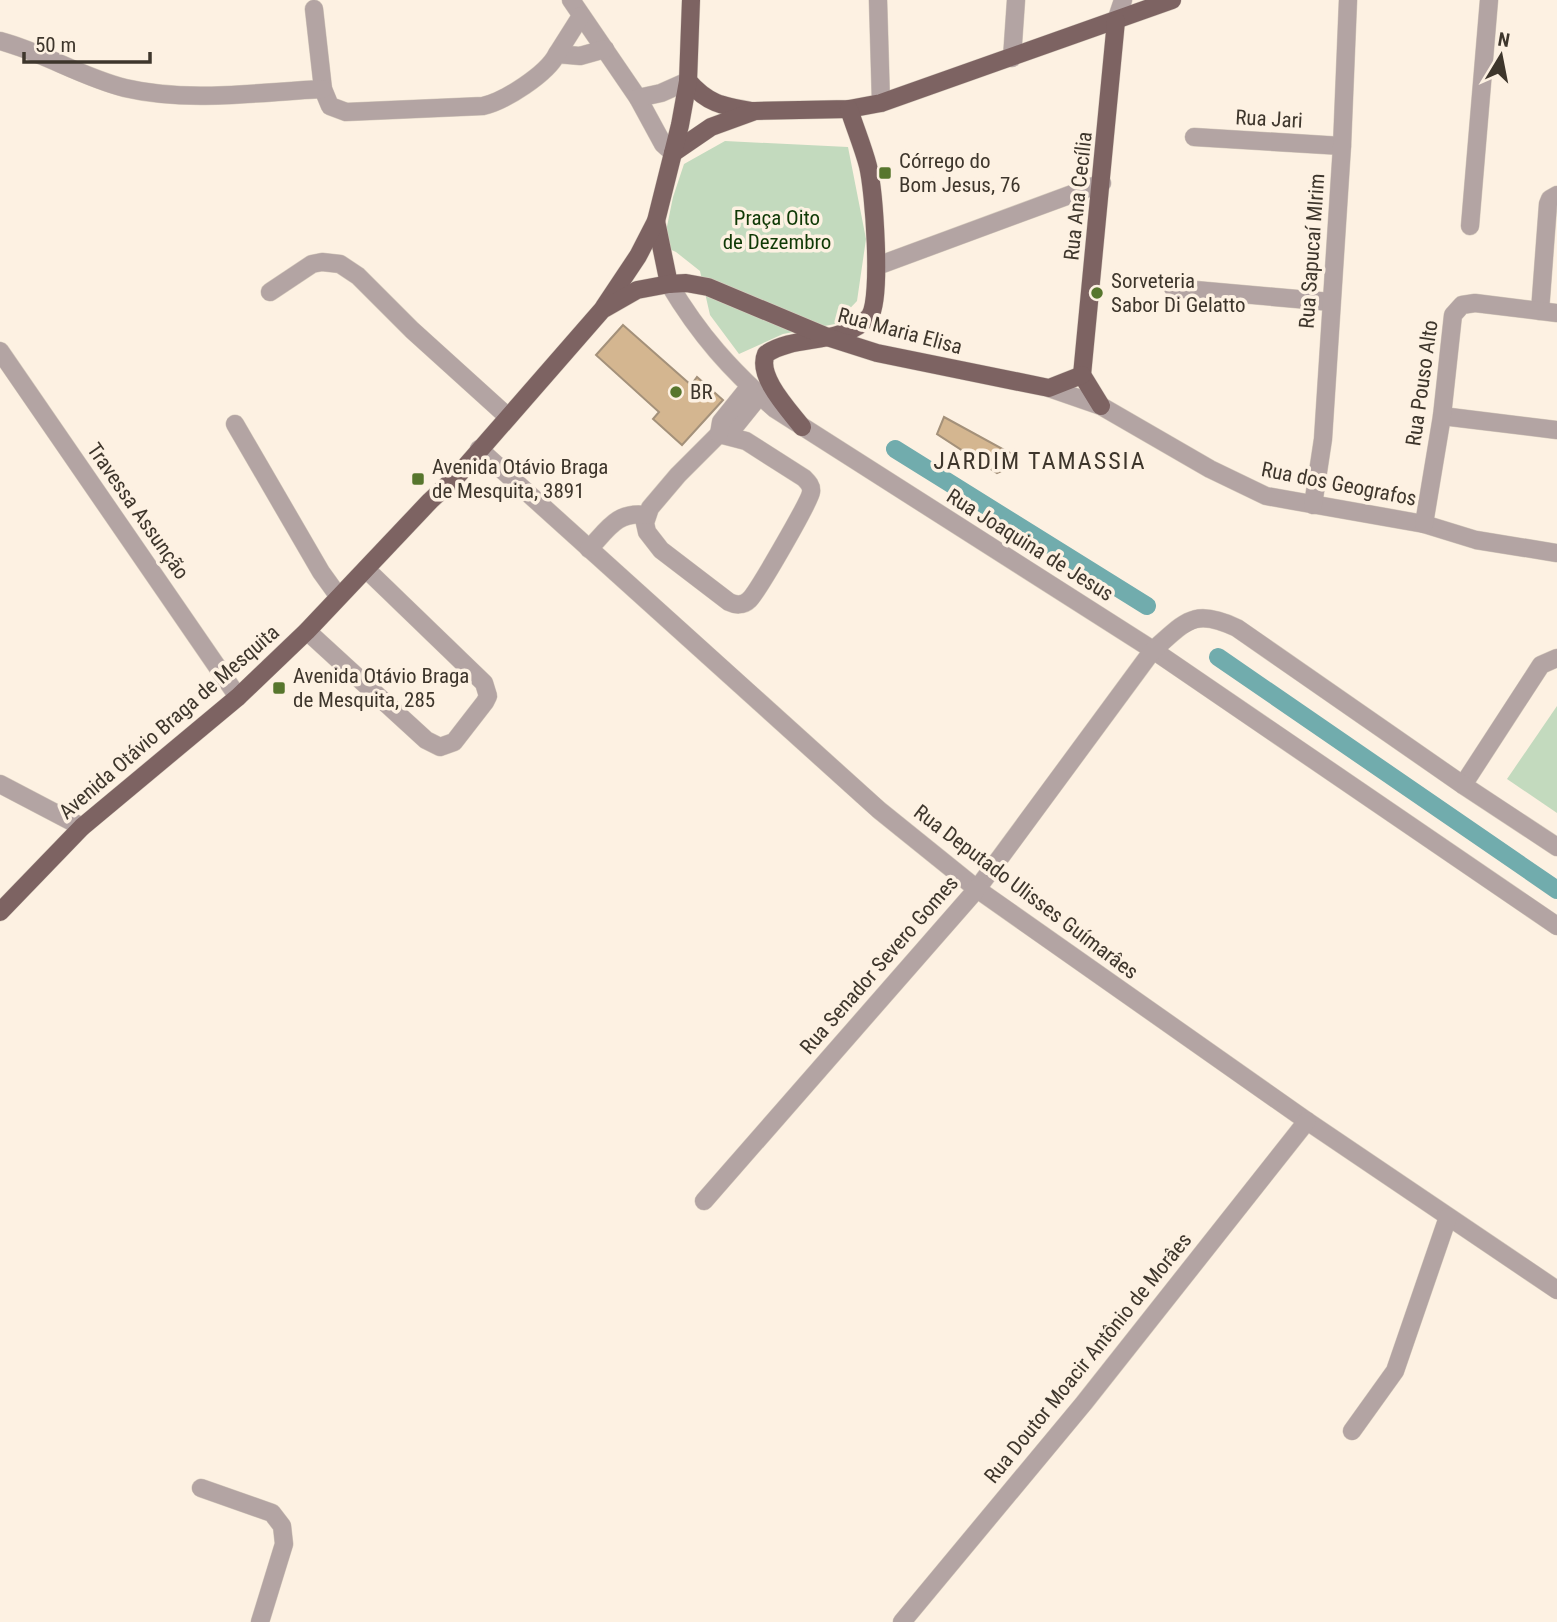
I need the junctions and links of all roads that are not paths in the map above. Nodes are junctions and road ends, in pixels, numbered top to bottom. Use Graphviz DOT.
graph roads {
  1 [pos="571,0"];
  2 [pos="691,0"];
  3 [pos="878,0"];
  4 [pos="1016,0"];
  5 [pos="1123,0"];
  6 [pos="1172,0"];
  7 [pos="1348,0"];
  8 [pos="1489,0"];
  9 [pos="314,9"];
  10 [pos="581,16"];
  11 [pos="1116,21"];
  12 [pos="0,41"];
  13 [pos="605,49"];
  14 [pos="557,54"];
  15 [pos="1012,58"];
  16 [pos="688,81"];
  17 [pos="323,89"];
  18 [pos="638,98"];
  19 [pos="881,103"];
  20 [pos="849,109"];
  21 [pos="755,111"];
  22 [pos="1194,138"];
  23 [pos="1342,146"];
  24 [pos="673,153"];
  25 [pos="1102,183"];
  26 [pos="1557,195"];
  27 [pos="656,221"];
  28 [pos="1470,226"];
  29 [pos="877,266"];
  30 [pos="669,284"];
  31 [pos="1173,288"];
  32 [pos="270,292"];
  33 [pos="1331,302"];
  34 [pos="602,310"];
  35 [pos="1548,312"];
  36 [pos="830,338"];
  37 [pos="0,351"];
  38 [pos="1082,375"];
  39 [pos="1049,388"];
  40 [pos="755,391"];
  41 [pos="1101,406"];
  42 [pos="507,416"];
  43 [pos="1442,416"];
  44 [pos="235,424"];
  45 [pos="802,427"];
  46 [pos="1557,430"];
  47 [pos="719,434"];
  48 [pos="479,449"];
  49 [pos="1313,505"];
  50 [pos="646,515"];
  51 [pos="1424,524"];
  52 [pos="593,552"];
  53 [pos="1557,553"];
  54 [pos="366,569"];
  55 [pos="338,597"];
  56 [pos="307,631"];
  57 [pos="1153,650"];
  58 [pos="1557,659"];
  59 [pos="238,697"];
  60 [pos="0,784"];
  61 [pos="1463,785"];
  62 [pos="82,827"];
  63 [pos="1557,847"];
  64 [pos="977,889"];
  65 [pos="0,912"];
  66 [pos="1557,926"];
  67 [pos="1307,1121"];
  68 [pos="704,1201"];
  69 [pos="1448,1217"];
  70 [pos="1557,1290"];
  71 [pos="1352,1431"];
  72 [pos="201,1488"];
  73 [pos="260,1622"];
  74 [pos="901,1622"];
  1 -- 10 [label="street"];
  2 -- 16 [label="main road"];
  3 -- 19 [label="street"];
  4 -- 15 [label="street"];
  5 -- 11 [label="street"];
  6 -- 11 [label="main road"];
  7 -- 23 [label="street, Rua Sapucaí MIrim"];
  8 -- 28 [label="street"];
  9 -- 17 [label="street"];
  10 -- 13 [label="street"];
  10 -- 14 [label="street"];
  11 -- 15 [label="main road"];
  11 -- 25 [label="main road, Rua Ana Cecília"];
  12 -- 17 [label="street"];
  13 -- 14 [label="street"];
  13 -- 18 [label="street"];
  14 -- 17 [label="street"];
  15 -- 19 [label="main road"];
  16 -- 18 [label="street"];
  16 -- 21 [label="main road"];
  16 -- 24 [label="main road"];
  18 -- 24 [label="street"];
  19 -- 20 [label="main road"];
  20 -- 21 [label="main road"];
  20 -- 29 [label="main road"];
  21 -- 24 [label="main road"];
  22 -- 23 [label="street, Rua Jari"];
  23 -- 33 [label="street, Rua Sapucaí MIrim"];
  24 -- 27 [label="main road"];
  25 -- 29 [label="street"];
  25 -- 38 [label="main road, Rua Ana Cecília"];
  26 -- 35 [label="street"];
  27 -- 30 [label="main road"];
  27 -- 34 [label="main road"];
  29 -- 36 [label="main road"];
  30 -- 34 [label="main road, Avenida Otávio Braga de Mesquita"];
  30 -- 36 [label="main road, Rua Maria Elisa"];
  30 -- 40 [label="street, Rua Joaquina de Jesus"];
  31 -- 33 [label="street"];
  32 -- 42 [label="street"];
  33 -- 49 [label="street, Rua Sapucaí MIrim"];
  34 -- 42 [label="main road, Avenida Otávio Braga de Mesquita"];
  35 -- 43 [label="street, Rua Pouso Alto"];
  36 -- 39 [label="main road, Rua Maria Elisa"];
  36 -- 45 [label="main road"];
  37 -- 59 [label="street, Travessa Assunção"];
  38 -- 39 [label="main road"];
  38 -- 41 [label="main road"];
  39 -- 41 [label="street, Rua dos Geografos"];
  40 -- 45 [label="street, Rua Joaquina de Jesus"];
  40 -- 47 [label="street"];
  41 -- 49 [label="street, Rua dos Geografos"];
  42 -- 48 [label="main road, Avenida Otávio Braga de Mesquita"];
  43 -- 46 [label="street"];
  43 -- 51 [label="street, Rua Pouso Alto"];
  44 -- 55 [label="street"];
  45 -- 57 [label="street, Rua Joaquina de Jesus"];
  47 -- 50 [label="street"];
  47 -- 50 [label="street"];
  48 -- 52 [label="street, Rua Deputado Ulisses Guímarâes"];
  48 -- 54 [label="main road, Avenida Otávio Braga de Mesquita"];
  49 -- 51 [label="street, Rua dos Geografos"];
  50 -- 52 [label="street"];
  51 -- 53 [label="street, Rua dos Geografos"];
  52 -- 64 [label="street, Rua Deputado Ulisses Guímarâes"];
  54 -- 55 [label="main road, Avenida Otávio Braga de Mesquita"];
  54 -- 56 [label="street"];
  55 -- 56 [label="main road, Avenida Otávio Braga de Mesquita"];
  56 -- 59 [label="main road, Avenida Otávio Braga de Mesquita"];
  57 -- 61 [label="street"];
  57 -- 64 [label="street, Rua Senador Severo Gomes"];
  57 -- 66 [label="street, Rua Joaquina de Jesus"];
  58 -- 61 [label="street"];
  59 -- 62 [label="main road, Avenida Otávio Braga de Mesquita"];
  60 -- 62 [label="street"];
  61 -- 63 [label="street"];
  62 -- 65 [label="main road, Avenida Otávio Braga de Mesquita"];
  64 -- 67 [label="street, Rua Deputado Ulisses Guímarâes"];
  64 -- 68 [label="street, Rua Senador Severo Gomes"];
  67 -- 69 [label="street, Rua Deputado Ulisses Guímarâes"];
  67 -- 74 [label="street, Rua Doutor Moacir Antônio de Morâes"];
  69 -- 70 [label="street, Rua Deputado Ulisses Guímarâes"];
  69 -- 71 [label="street"];
  72 -- 73 [label="street"];
}
